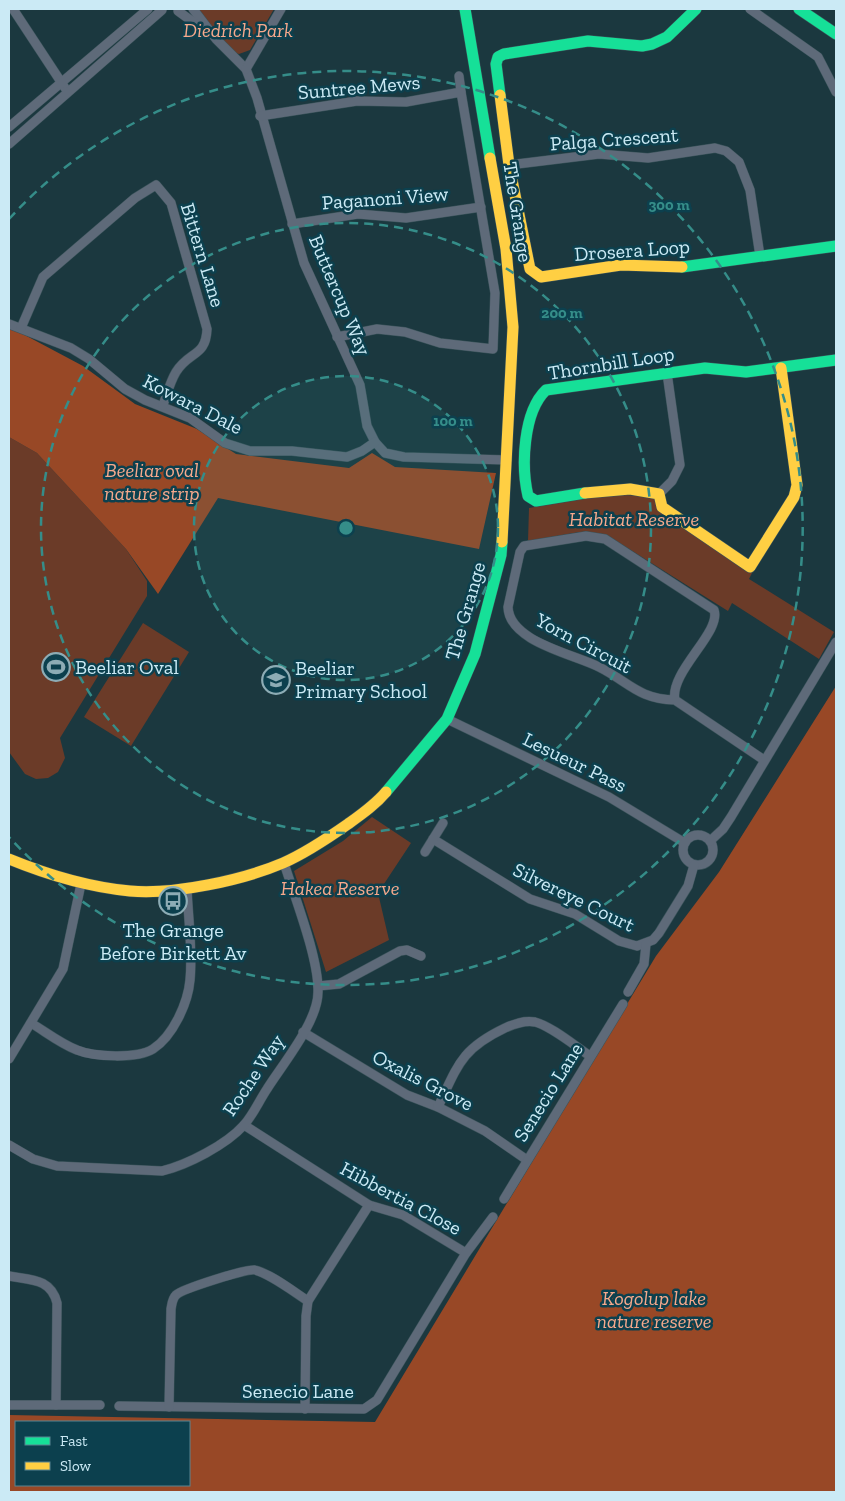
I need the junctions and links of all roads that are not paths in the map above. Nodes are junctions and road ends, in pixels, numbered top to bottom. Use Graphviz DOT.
graph roads {
  1 [pos="13,9"];
  2 [pos="148,9"];
  3 [pos="193,9"];
  4 [pos="281,9"];
  5 [pos="465,9"];
  6 [pos="696,9"];
  7 [pos="750,9"];
  8 [pos="799,9"];
  9 [pos="161,10"];
  10 [pos="180,10"];
  11 [pos="836,34"];
  12 [pos="216,39"];
  13 [pos="246,69"];
  14 [pos="458,76"];
  15 [pos="62,84"];
  16 [pos="68,92"];
  17 [pos="461,92"];
  18 [pos="836,92"];
  19 [pos="260,116"];
  20 [pos="9,127"];
  21 [pos="9,144"];
  22 [pos="509,165"];
  23 [pos="481,208"];
  24 [pos="292,224"];
  25 [pos="836,246"];
  26 [pos="760,256"];
  27 [pos="9,324"];
  28 [pos="21,328"];
  29 [pos="337,338"];
  30 [pos="836,360"];
  31 [pos="781,368"];
  32 [pos="667,373"];
  33 [pos="162,405"];
  34 [pos="375,442"];
  35 [pos="507,460"];
  36 [pos="659,494"];
  37 [pos="836,642"];
  38 [pos="675,700"];
  39 [pos="447,719"];
  40 [pos="764,760"];
  41 [pos="443,823"];
  42 [pos="433,839"];
  43 [pos="710,841"];
  44 [pos="685,843"];
  45 [pos="425,852"];
  46 [pos="9,859"];
  47 [pos="284,864"];
  48 [pos="694,865"];
  49 [pos="82,884"];
  50 [pos="186,888"];
  51 [pos="646,944"];
  52 [pos="421,956"];
  53 [pos="318,986"];
  54 [pos="628,992"];
  55 [pos="623,1004"];
  56 [pos="31,1023"];
  57 [pos="303,1032"];
  58 [pos="590,1056"];
  59 [pos="9,1059"];
  60 [pos="438,1106"];
  61 [pos="244,1125"];
  62 [pos="9,1145"];
  63 [pos="527,1160"];
  64 [pos="504,1199"];
  65 [pos="369,1205"];
  66 [pos="493,1217"];
  67 [pos="466,1253"];
  68 [pos="9,1276"];
  69 [pos="308,1301"];
  70 [pos="100,1404"];
  71 [pos="9,1405"];
  72 [pos="56,1405"];
  73 [pos="119,1406"];
  74 [pos="169,1407"];
  75 [pos="305,1409"];
  1 -- 15 [label="street"];
  2 -- 15 [label="street"];
  3 -- 12 [label="street, Buttercup Way"];
  4 -- 13 [label="street"];
  5 -- 35 [label="main road, The Grange"];
  6 -- 22 [label="main road, Drosera Loop"];
  7 -- 18 [label="street"];
  8 -- 11 [label="main road"];
  9 -- 10 [label="street"];
  9 -- 16 [label="street"];
  10 -- 12 [label="street, Buttercup Way"];
  12 -- 13 [label="street, Buttercup Way"];
  13 -- 19 [label="street, Buttercup Way"];
  14 -- 17 [label="street"];
  15 -- 16 [label="street"];
  15 -- 20 [label="street"];
  16 -- 21 [label="street"];
  17 -- 19 [label="street, Suntree Mews"];
  17 -- 23 [label="street"];
  19 -- 24 [label="street, Buttercup Way"];
  22 -- 26 [label="street, Palga Crescent"];
  22 -- 26 [label="main road, Drosera Loop"];
  23 -- 24 [label="street, Paganoni View"];
  23 -- 29 [label="street"];
  24 -- 29 [label="street, Buttercup Way"];
  25 -- 26 [label="main road, Drosera Loop"];
  27 -- 28 [label="street, Kowara Dale"];
  28 -- 33 [label="street, Kowara Dale"];
  28 -- 33 [label="street, Bittern Lane"];
  29 -- 34 [label="street, Buttercup Way"];
  30 -- 31 [label="main road, Thornbill Loop"];
  31 -- 32 [label="main road, Thornbill Loop"];
  31 -- 36 [label="main road"];
  32 -- 36 [label="street"];
  32 -- 36 [label="main road, Thornbill Loop"];
  33 -- 34 [label="street, Kowara Dale"];
  34 -- 35 [label="street"];
  35 -- 39 [label="main road, The Grange"];
  37 -- 40 [label="street"];
  38 -- 38 [label="street, Yorn Circuit"];
  38 -- 40 [label="street, Yorn Circuit"];
  39 -- 44 [label="street, Lesueur Pass"];
  39 -- 47 [label="main road, The Grange"];
  40 -- 43 [label="street"];
  41 -- 42 [label="street"];
  42 -- 45 [label="street"];
  42 -- 51 [label="street, Silvereye Court"];
  43 -- 44 [label="street"];
  43 -- 48 [label="street"];
  44 -- 48 [label="street"];
  46 -- 49 [label="main road, The Grange"];
  47 -- 50 [label="main road, The Grange"];
  47 -- 53 [label="street, Roche Way"];
  48 -- 51 [label="street, Silvereye Court"];
  49 -- 50 [label="main road, The Grange"];
  49 -- 56 [label="street"];
  50 -- 56 [label="street"];
  51 -- 54 [label="street"];
  52 -- 53 [label="street"];
  53 -- 57 [label="street, Roche Way"];
  55 -- 58 [label="street, Senecio Lane"];
  56 -- 59 [label="street"];
  57 -- 60 [label="street, Oxalis Grove"];
  57 -- 61 [label="street, Roche Way"];
  58 -- 60 [label="street"];
  58 -- 63 [label="street, Senecio Lane"];
  60 -- 63 [label="street, Oxalis Grove"];
  61 -- 62 [label="street, Roche Way"];
  61 -- 65 [label="street, Hibbertia Close"];
  63 -- 64 [label="street, Senecio Lane"];
  65 -- 67 [label="street, Hibbertia Close"];
  65 -- 69 [label="street"];
  66 -- 67 [label="street, Senecio Lane"];
  67 -- 75 [label="street, Senecio Lane"];
  68 -- 72 [label="street"];
  69 -- 74 [label="street"];
  69 -- 75 [label="street"];
  70 -- 72 [label="street"];
  71 -- 72 [label="street"];
  73 -- 74 [label="street, Senecio Lane"];
  74 -- 75 [label="street, Senecio Lane"];
}
